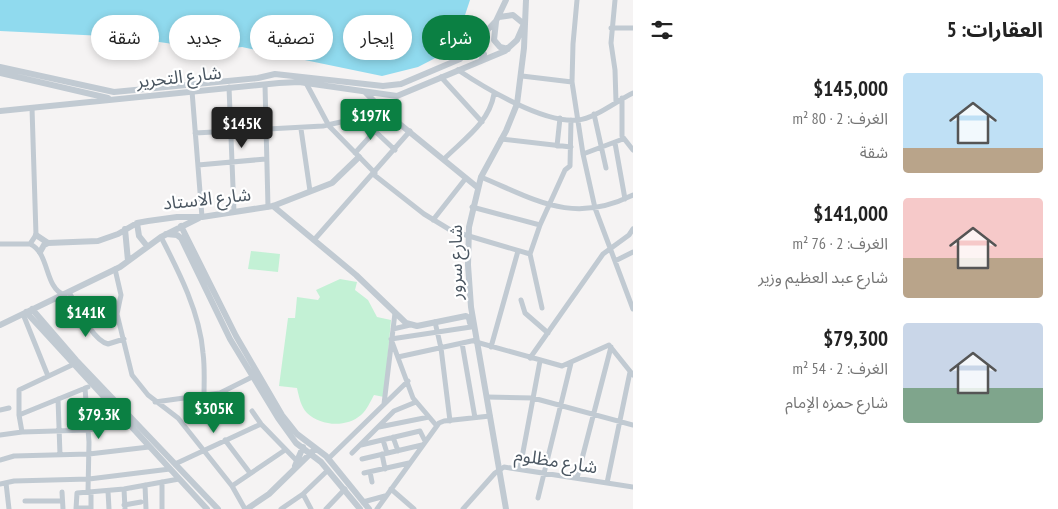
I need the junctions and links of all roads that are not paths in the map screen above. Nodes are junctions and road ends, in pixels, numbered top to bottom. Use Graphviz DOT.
graph roads {
  1 [pos="506,0"];
  2 [pos="526,0"];
  3 [pos="578,0"];
  4 [pos="616,0"];
  5 [pos="498,19"];
  6 [pos="524,24"];
  7 [pos="490,27"];
  8 [pos="611,28"];
  9 [pos="633,28"];
  10 [pos="508,49"];
  11 [pos="458,60"];
  12 [pos="480,62"];
  13 [pos="0,67"];
  14 [pos="458,69"];
  15 [pos="0,73"];
  16 [pos="272,74"];
  17 [pos="289,74"];
  18 [pos="522,76"];
  19 [pos="441,77"];
  20 [pos="290,82"];
  21 [pos="572,82"];
  22 [pos="306,83"];
  23 [pos="273,84"];
  24 [pos="265,85"];
  25 [pos="229,86"];
  26 [pos="192,91"];
  27 [pos="365,92"];
  28 [pos="633,93"];
  29 [pos="494,94"];
  30 [pos="622,98"];
  31 [pos="111,99"];
  32 [pos="616,102"];
  33 [pos="517,104"];
  34 [pos="32,108"];
  35 [pos="0,112"];
  36 [pos="386,112"];
  37 [pos="594,114"];
  38 [pos="361,118"];
  39 [pos="560,118"];
  40 [pos="571,120"];
  41 [pos="578,120"];
  42 [pos="482,122"];
  43 [pos="329,126"];
  44 [pos="301,129"];
  45 [pos="265,131"];
  46 [pos="375,131"];
  47 [pos="410,131"];
  48 [pos="232,132"];
  49 [pos="195,133"];
  50 [pos="501,139"];
  51 [pos="623,139"];
  52 [pos="615,143"];
  53 [pos="557,146"];
  54 [pos="571,147"];
  55 [pos="601,148"];
  56 [pos="395,150"];
  57 [pos="633,150"];
  58 [pos="583,154"];
  59 [pos="357,155"];
  60 [pos="266,159"];
  61 [pos="444,159"];
  62 [pos="233,162"];
  63 [pos="198,164"];
  64 [pos="606,168"];
  65 [pos="374,174"];
  66 [pos="481,177"];
  67 [pos="466,178"];
  68 [pos="477,187"];
  69 [pos="310,192"];
  70 [pos="633,195"];
  71 [pos="625,199"];
  72 [pos="270,206"];
  73 [pos="549,206"];
  74 [pos="472,207"];
  75 [pos="594,208"];
  76 [pos="234,212"];
  77 [pos="202,217"];
  78 [pos="433,220"];
  79 [pos="137,223"];
  80 [pos="540,225"];
  81 [pos="181,226"];
  82 [pos="125,229"];
  83 [pos="633,229"];
  84 [pos="36,235"];
  85 [pos="163,236"];
  86 [pos="468,237"];
  87 [pos="314,240"];
  88 [pos="48,243"];
  89 [pos="0,244"];
  90 [pos="30,244"];
  91 [pos="147,246"];
  92 [pos="611,247"];
  93 [pos="518,251"];
  94 [pos="40,252"];
  95 [pos="633,252"];
  96 [pos="530,254"];
  97 [pos="615,260"];
  98 [pos="128,261"];
  99 [pos="115,269"];
  100 [pos="54,286"];
  101 [pos="67,294"];
  102 [pos="53,300"];
  103 [pos="521,300"];
  104 [pos="542,308"];
  105 [pos="633,309"];
  106 [pos="27,312"];
  107 [pos="395,313"];
  108 [pos="435,322"];
  109 [pos="471,323"];
  110 [pos="0,325"];
  111 [pos="410,325"];
  112 [pos="393,330"];
  113 [pos="438,332"];
  114 [pos="548,333"];
  115 [pos="392,338"];
  116 [pos="124,339"];
  117 [pos="476,339"];
  118 [pos="462,343"];
  119 [pos="492,347"];
  120 [pos="612,347"];
  121 [pos="441,348"];
  122 [pos="398,357"];
  123 [pos="530,358"];
  124 [pos="540,361"];
  125 [pos="571,363"];
  126 [pos="72,365"];
  127 [pos="632,374"];
  128 [pos="48,376"];
  129 [pos="252,377"];
  130 [pos="408,381"];
  131 [pos="88,386"];
  132 [pos="101,390"];
  133 [pos="204,396"];
  134 [pos="108,398"];
  135 [pos="487,398"];
  136 [pos="533,398"];
  137 [pos="58,399"];
  138 [pos="155,402"];
  139 [pos="416,402"];
  140 [pos="384,404"];
  141 [pos="562,404"];
  142 [pos="9,408"];
  143 [pos="0,410"];
  144 [pos="252,410"];
  145 [pos="592,413"];
  146 [pos="392,414"];
  147 [pos="19,415"];
  148 [pos="490,416"];
  149 [pos="429,417"];
  150 [pos="475,418"];
  151 [pos="450,421"];
  152 [pos="126,422"];
  153 [pos="402,422"];
  154 [pos="620,422"];
  155 [pos="262,424"];
  156 [pos="633,425"];
  157 [pos="436,426"];
  158 [pos="379,427"];
  159 [pos="88,430"];
  160 [pos="358,430"];
  161 [pos="59,431"];
  162 [pos="22,432"];
  163 [pos="0,435"];
  164 [pos="405,435"];
  165 [pos="393,437"];
  166 [pos="366,439"];
  167 [pos="225,440"];
  168 [pos="383,440"];
  169 [pos="308,441"];
  170 [pos="424,443"];
  171 [pos="361,445"];
  172 [pos="316,446"];
  173 [pos="149,447"];
  174 [pos="302,448"];
  175 [pos="203,450"];
  176 [pos="285,450"];
  177 [pos="398,451"];
  178 [pos="310,453"];
  179 [pos="352,453"];
  180 [pos="89,454"];
  181 [pos="384,454"];
  182 [pos="60,455"];
  183 [pos="328,459"];
  184 [pos="362,459"];
  185 [pos="0,460"];
  186 [pos="166,460"];
  187 [pos="296,463"];
  188 [pos="410,463"];
  189 [pos="172,466"];
  190 [pos="520,468"];
  191 [pos="385,469"];
  192 [pos="499,469"];
  193 [pos="328,470"];
  194 [pos="544,472"];
  195 [pos="250,473"];
  196 [pos="89,478"];
  197 [pos="577,478"];
  198 [pos="179,479"];
  199 [pos="162,482"];
  200 [pos="372,482"];
  201 [pos="607,483"];
  202 [pos="3,484"];
  203 [pos="146,485"];
  204 [pos="232,486"];
  205 [pos="633,487"];
  206 [pos="124,489"];
  207 [pos="344,489"];
  208 [pos="391,489"];
  209 [pos="108,491"];
  210 [pos="62,492"];
  211 [pos="90,492"];
  212 [pos="303,494"];
  213 [pos="386,496"];
  214 [pos="538,498"];
  215 [pos="62,501"];
  216 [pos="8,502"];
  217 [pos="25,502"];
  218 [pos="141,502"];
  219 [pos="0,504"];
  220 [pos="124,507"];
  221 [pos="367,507"];
  222 [pos="76,508"];
  223 [pos="91,508"];
  224 [pos="9,509"];
  225 [pos="63,509"];
  226 [pos="109,509"];
  227 [pos="146,509"];
  228 [pos="162,509"];
  229 [pos="207,509"];
  230 [pos="218,509"];
  231 [pos="246,509"];
  232 [pos="281,509"];
  233 [pos="311,509"];
  234 [pos="326,509"];
  235 [pos="360,509"];
  236 [pos="377,509"];
  237 [pos="414,509"];
  238 [pos="463,509"];
  239 [pos="506,509"];
  1 -- 5 [label="street"];
  2 -- 6 [label="street, شارع سرور"];
  3 -- 21 [label="street"];
  4 -- 8 [label="street"];
  5 -- 6 [label="street"];
  5 -- 7 [label="street, شارع التحرير"];
  5 -- 10 [label="street"];
  6 -- 10 [label="street"];
  6 -- 18 [label="street, شارع سرور"];
  8 -- 9 [label="street"];
  8 -- 32 [label="street"];
  10 -- 12 [label="street, شارع التحرير"];
  11 -- 17 [label="street, شارع التحرير"];
  12 -- 14 [label="street, شارع التحرير"];
  13 -- 16 [label="street, شارع التحرير"];
  14 -- 19 [label="street, شارع التحرير"];
  14 -- 29 [label="street"];
  15 -- 31 [label="street, شارع التحرير"];
  16 -- 17 [label="street, شارع التحرير"];
  16 -- 23 [label="street"];
  17 -- 20 [label="street"];
  18 -- 21 [label="street"];
  18 -- 33 [label="street, شارع سرور"];
  19 -- 27 [label="street, شارع التحرير"];
  19 -- 42 [label="street"];
  20 -- 22 [label="street, شارع التحرير"];
  20 -- 23 [label="street, شارع التحرير"];
  21 -- 41 [label="street"];
  22 -- 27 [label="street, شارع التحرير"];
  22 -- 43 [label="street"];
  23 -- 24 [label="street, شارع التحرير"];
  24 -- 25 [label="street, شارع التحرير"];
  24 -- 45 [label="street"];
  25 -- 26 [label="street, شارع التحرير"];
  25 -- 48 [label="street"];
  26 -- 31 [label="street, شارع التحرير"];
  26 -- 49 [label="street"];
  27 -- 36 [label="street"];
  28 -- 30 [label="street"];
  29 -- 33 [label="street"];
  29 -- 42 [label="street"];
  30 -- 32 [label="street"];
  30 -- 51 [label="street"];
  31 -- 34 [label="street, شارع التحرير"];
  32 -- 37 [label="street"];
  33 -- 39 [label="street"];
  33 -- 50 [label="street, شارع سرور"];
  34 -- 35 [label="street, شارع التحرير"];
  34 -- 84 [label="street"];
  36 -- 38 [label="street"];
  36 -- 47 [label="street"];
  37 -- 41 [label="street"];
  37 -- 55 [label="street"];
  38 -- 43 [label="street"];
  38 -- 46 [label="street"];
  39 -- 40 [label="street"];
  39 -- 53 [label="street"];
  40 -- 41 [label="street"];
  40 -- 54 [label="street"];
  41 -- 58 [label="street"];
  42 -- 61 [label="street"];
  43 -- 44 [label="street"];
  43 -- 59 [label="street"];
  44 -- 45 [label="street"];
  44 -- 69 [label="street"];
  45 -- 48 [label="street"];
  45 -- 60 [label="street"];
  46 -- 56 [label="street"];
  46 -- 59 [label="street"];
  47 -- 56 [label="street"];
  47 -- 61 [label="street"];
  48 -- 49 [label="street"];
  48 -- 62 [label="street"];
  49 -- 63 [label="street"];
  50 -- 53 [label="street"];
  50 -- 66 [label="street, شارع سرور"];
  51 -- 52 [label="street"];
  51 -- 57 [label="street"];
  52 -- 55 [label="street"];
  52 -- 71 [label="street"];
  53 -- 54 [label="street"];
  54 -- 73 [label="street"];
  55 -- 58 [label="street"];
  55 -- 64 [label="street"];
  56 -- 65 [label="street"];
  58 -- 75 [label="street"];
  59 -- 65 [label="street"];
  59 -- 69 [label="street, شارع الاستاد"];
  60 -- 62 [label="street"];
  60 -- 72 [label="street"];
  61 -- 67 [label="street"];
  62 -- 63 [label="street"];
  62 -- 76 [label="street"];
  63 -- 77 [label="street"];
  65 -- 78 [label="street"];
  65 -- 87 [label="street"];
  66 -- 68 [label="street, شارع سرور"];
  66 -- 73 [label="street"];
  67 -- 68 [label="street"];
  67 -- 78 [label="street"];
  68 -- 74 [label="street, شارع سرور"];
  69 -- 72 [label="street, شارع الاستاد"];
  70 -- 71 [label="street"];
  71 -- 75 [label="street"];
  72 -- 76 [label="street, شارع الاستاد"];
  72 -- 87 [label="street"];
  73 -- 75 [label="street"];
  73 -- 80 [label="street"];
  74 -- 80 [label="street"];
  74 -- 86 [label="street, شارع سرور"];
  75 -- 92 [label="street"];
  76 -- 77 [label="street, شارع الاستاد"];
  77 -- 79 [label="street, شارع الاستاد"];
  77 -- 81 [label="street"];
  78 -- 86 [label="street"];
  79 -- 82 [label="street, شارع الاستاد"];
  79 -- 91 [label="street"];
  80 -- 96 [label="street"];
  81 -- 85 [label="street"];
  81 -- 169 [label="street"];
  82 -- 88 [label="street, شارع الاستاد"];
  82 -- 98 [label="street"];
  83 -- 92 [label="street"];
  84 -- 88 [label="street"];
  84 -- 90 [label="street"];
  85 -- 91 [label="street"];
  85 -- 129 [label="street"];
  85 -- 133 [label="street"];
  86 -- 93 [label="street"];
  86 -- 109 [label="street, شارع سرور"];
  87 -- 107 [label="street"];
  88 -- 94 [label="street"];
  89 -- 90 [label="street"];
  90 -- 94 [label="street"];
  91 -- 98 [label="street"];
  92 -- 97 [label="street"];
  92 -- 114 [label="street"];
  93 -- 96 [label="street"];
  93 -- 119 [label="street"];
  94 -- 100 [label="street"];
  95 -- 97 [label="street"];
  96 -- 104 [label="street"];
  97 -- 105 [label="street"];
  98 -- 99 [label="street"];
  99 -- 101 [label="street"];
  99 -- 116 [label="street"];
  100 -- 101 [label="street"];
  100 -- 102 [label="street"];
  101 -- 102 [label="street"];
  101 -- 116 [label="street"];
  102 -- 106 [label="street"];
  103 -- 114 [label="street"];
  106 -- 110 [label="street"];
  106 -- 126 [label="street"];
  106 -- 128 [label="street"];
  106 -- 132 [label="street"];
  107 -- 111 [label="street"];
  107 -- 112 [label="street"];
  108 -- 109 [label="street"];
  108 -- 111 [label="street"];
  108 -- 113 [label="street"];
  109 -- 113 [label="street"];
  109 -- 117 [label="street, شارع سرور"];
  111 -- 112 [label="street"];
  112 -- 115 [label="street"];
  113 -- 115 [label="street"];
  113 -- 121 [label="street"];
  114 -- 123 [label="street"];
  115 -- 122 [label="street"];
  115 -- 140 [label="street"];
  116 -- 138 [label="street"];
  117 -- 118 [label="street"];
  117 -- 119 [label="street"];
  117 -- 135 [label="street, شارع سرور"];
  118 -- 121 [label="street"];
  118 -- 150 [label="street"];
  119 -- 123 [label="street"];
  120 -- 125 [label="street"];
  120 -- 127 [label="street"];
  120 -- 145 [label="street"];
  121 -- 122 [label="street"];
  121 -- 151 [label="street"];
  122 -- 130 [label="street"];
  123 -- 124 [label="street"];
  124 -- 125 [label="street"];
  124 -- 136 [label="street"];
  125 -- 141 [label="street"];
  126 -- 128 [label="street"];
  126 -- 131 [label="street"];
  127 -- 154 [label="street"];
  128 -- 147 [label="street"];
  129 -- 133 [label="street"];
  129 -- 174 [label="street"];
  130 -- 139 [label="street"];
  130 -- 140 [label="street"];
  131 -- 132 [label="street"];
  131 -- 137 [label="street"];
  131 -- 159 [label="street"];
  132 -- 134 [label="street"];
  133 -- 138 [label="street"];
  134 -- 152 [label="street"];
  134 -- 186 [label="street"];
  135 -- 136 [label="street"];
  135 -- 148 [label="street, شارع سرور"];
  136 -- 141 [label="street"];
  136 -- 190 [label="street"];
  137 -- 147 [label="street"];
  137 -- 161 [label="street"];
  138 -- 175 [label="street"];
  139 -- 146 [label="street"];
  139 -- 149 [label="street"];
  140 -- 146 [label="street"];
  140 -- 160 [label="street"];
  141 -- 145 [label="street"];
  141 -- 194 [label="street"];
  142 -- 143 [label="street"];
  144 -- 155 [label="street"];
  145 -- 154 [label="street"];
  145 -- 197 [label="street"];
  146 -- 158 [label="street"];
  147 -- 162 [label="street"];
  148 -- 150 [label="street"];
  148 -- 192 [label="street, شارع سرور"];
  149 -- 153 [label="street"];
  149 -- 157 [label="street"];
  150 -- 151 [label="street"];
  151 -- 157 [label="street"];
  152 -- 159 [label="street"];
  152 -- 173 [label="street"];
  153 -- 158 [label="street"];
  153 -- 164 [label="street"];
  154 -- 156 [label="street"];
  154 -- 201 [label="street"];
  155 -- 167 [label="street"];
  155 -- 176 [label="street"];
  157 -- 170 [label="street"];
  158 -- 166 [label="street"];
  159 -- 161 [label="street"];
  159 -- 180 [label="street"];
  160 -- 166 [label="street"];
  160 -- 183 [label="street"];
  161 -- 162 [label="street"];
  161 -- 182 [label="street"];
  162 -- 163 [label="street"];
  164 -- 165 [label="street"];
  164 -- 170 [label="street"];
  165 -- 168 [label="street"];
  165 -- 177 [label="street"];
  166 -- 171 [label="street"];
  167 -- 175 [label="street"];
  167 -- 195 [label="street"];
  168 -- 171 [label="street"];
  168 -- 181 [label="street"];
  169 -- 172 [label="street"];
  169 -- 174 [label="street"];
  170 -- 177 [label="street"];
  170 -- 188 [label="street"];
  171 -- 179 [label="street"];
  172 -- 178 [label="street"];
  172 -- 183 [label="street"];
  173 -- 180 [label="street"];
  173 -- 186 [label="street"];
  174 -- 178 [label="street"];
  174 -- 187 [label="street"];
  175 -- 189 [label="street"];
  175 -- 204 [label="street"];
  176 -- 187 [label="street"];
  176 -- 195 [label="street"];
  177 -- 181 [label="street"];
  178 -- 187 [label="street"];
  178 -- 193 [label="street"];
  180 -- 182 [label="street"];
  180 -- 196 [label="street"];
  181 -- 184 [label="street"];
  181 -- 191 [label="street"];
  182 -- 185 [label="street"];
  183 -- 221 [label="street"];
  186 -- 189 [label="street"];
  187 -- 231 [label="street"];
  188 -- 191 [label="street"];
  188 -- 208 [label="street"];
  189 -- 196 [label="street"];
  189 -- 198 [label="street"];
  189 -- 230 [label="street"];
  190 -- 192 [label="street, شارع مظلوم"];
  190 -- 194 [label="street, شارع مظلوم"];
  191 -- 200 [label="street"];
  192 -- 238 [label="street, شارع مظلوم"];
  192 -- 239 [label="street, شارع سرور"];
  193 -- 207 [label="street"];
  193 -- 212 [label="street"];
  194 -- 197 [label="street, شارع مظلوم"];
  194 -- 214 [label="street"];
  195 -- 204 [label="street"];
  196 -- 202 [label="street"];
  196 -- 211 [label="street"];
  197 -- 201 [label="street, شارع مظلوم"];
  198 -- 199 [label="street"];
  198 -- 229 [label="street"];
  199 -- 203 [label="street"];
  199 -- 228 [label="street"];
  201 -- 205 [label="street, شارع مظلوم"];
  202 -- 216 [label="street"];
  203 -- 206 [label="street"];
  203 -- 227 [label="street"];
  204 -- 231 [label="street"];
  206 -- 209 [label="street"];
  206 -- 220 [label="street"];
  207 -- 234 [label="street"];
  207 -- 235 [label="street"];
  208 -- 213 [label="street"];
  208 -- 237 [label="street"];
  209 -- 211 [label="street"];
  209 -- 226 [label="street"];
  210 -- 215 [label="street"];
  211 -- 222 [label="street"];
  211 -- 223 [label="street"];
  212 -- 232 [label="street"];
  212 -- 233 [label="street"];
  213 -- 221 [label="street"];
  213 -- 236 [label="street"];
  215 -- 217 [label="street"];
  215 -- 225 [label="street"];
  216 -- 219 [label="street"];
  216 -- 224 [label="street"];
  218 -- 220 [label="street"];
  222 -- 223 [label="street"];
}
